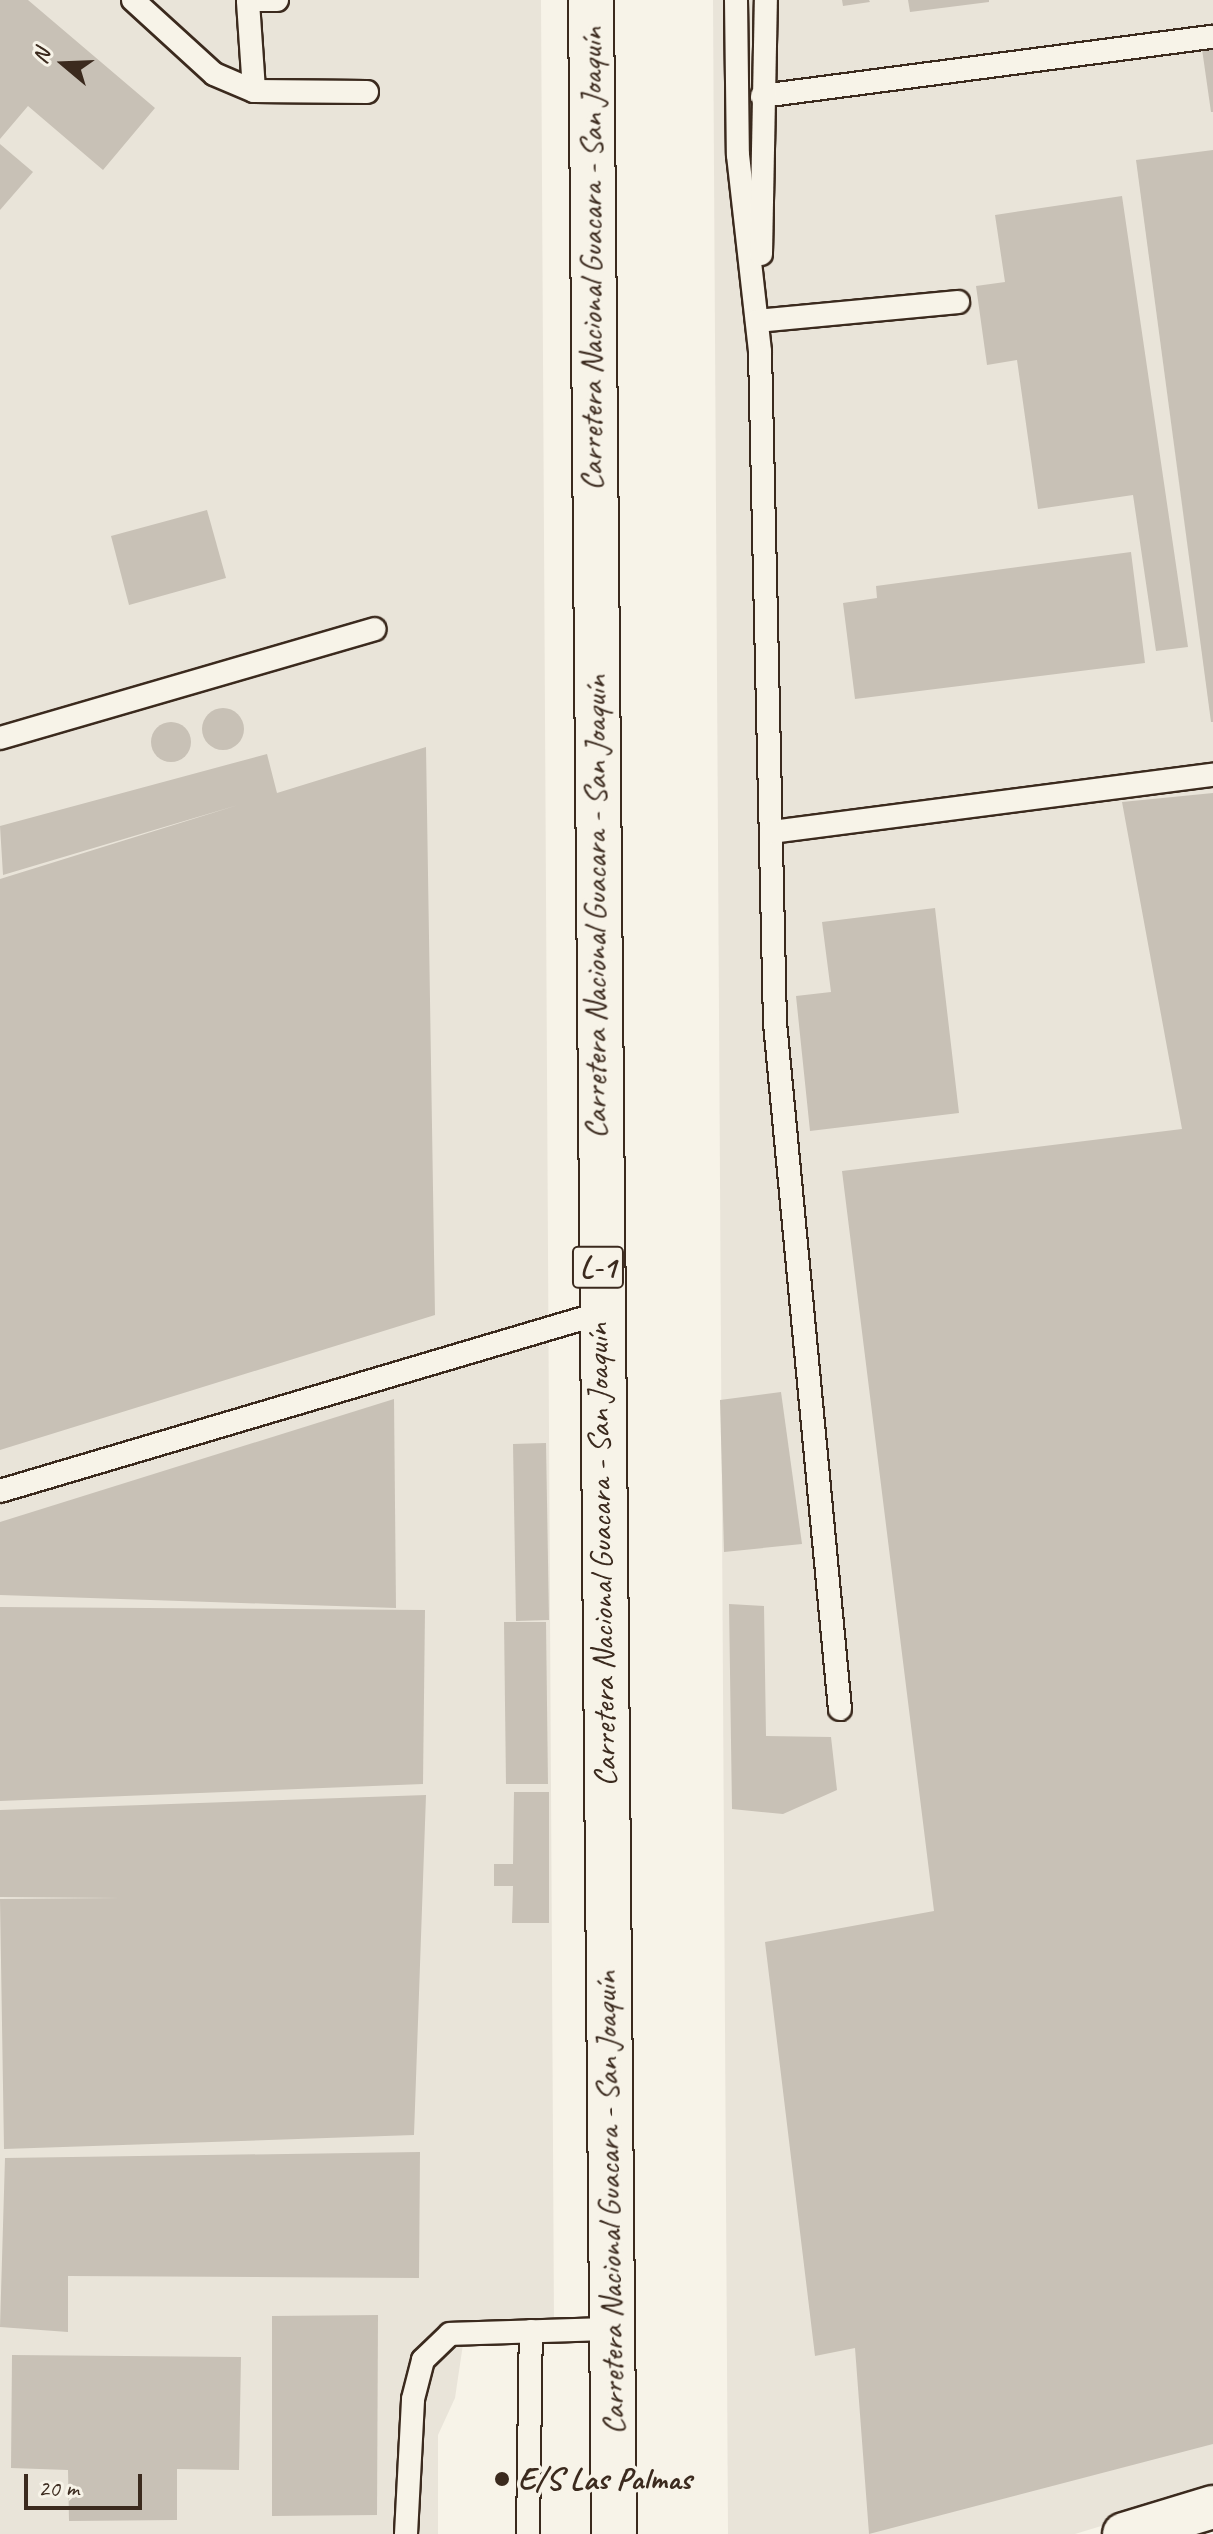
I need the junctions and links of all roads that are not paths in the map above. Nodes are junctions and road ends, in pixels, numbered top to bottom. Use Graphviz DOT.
graph roads {
  1 [pos="133,0"];
  2 [pos="277,0"];
  3 [pos="591,0"];
  4 [pos="736,0"];
  5 [pos="766,0"];
  6 [pos="248,1"];
  7 [pos="1213,37"];
  8 [pos="254,91"];
  9 [pos="367,92"];
  10 [pos="762,96"];
  11 [pos="958,302"];
  12 [pos="758,321"];
  13 [pos="374,629"];
  14 [pos="0,738"];
  15 [pos="1213,775"];
  16 [pos="772,832"];
  17 [pos="598,1314"];
  18 [pos="0,1491"];
  19 [pos="840,1709"];
  20 [pos="612,2329"];
  21 [pos="531,2331"];
  22 [pos="1213,2507"];
  23 [pos="406,2534"];
  24 [pos="528,2534"];
  25 [pos="614,2534"];
  26 [pos="1124,2534"];
  1 -- 8 [label="lane"];
  2 -- 6 [label="lane"];
  3 -- 17 [label="main road, Carretera Nacional Guacara - San Joaquín / L-1"];
  4 -- 12 [label="lane"];
  5 -- 10 [label="lane"];
  6 -- 8 [label="lane"];
  7 -- 10 [label="lane"];
  8 -- 9 [label="lane"];
  10 -- 12 [label="lane"];
  11 -- 12 [label="lane"];
  12 -- 16 [label="lane"];
  13 -- 14 [label="lane"];
  15 -- 16 [label="lane"];
  16 -- 19 [label="lane"];
  17 -- 18 [label="lane"];
  17 -- 20 [label="main road, Carretera Nacional Guacara - San Joaquín / L-1"];
  20 -- 21 [label="lane"];
  20 -- 25 [label="main road, Carretera Nacional Guacara - San Joaquín / L-1"];
  21 -- 23 [label="lane"];
  21 -- 24 [label="lane"];
  22 -- 26 [label="street"];
}
